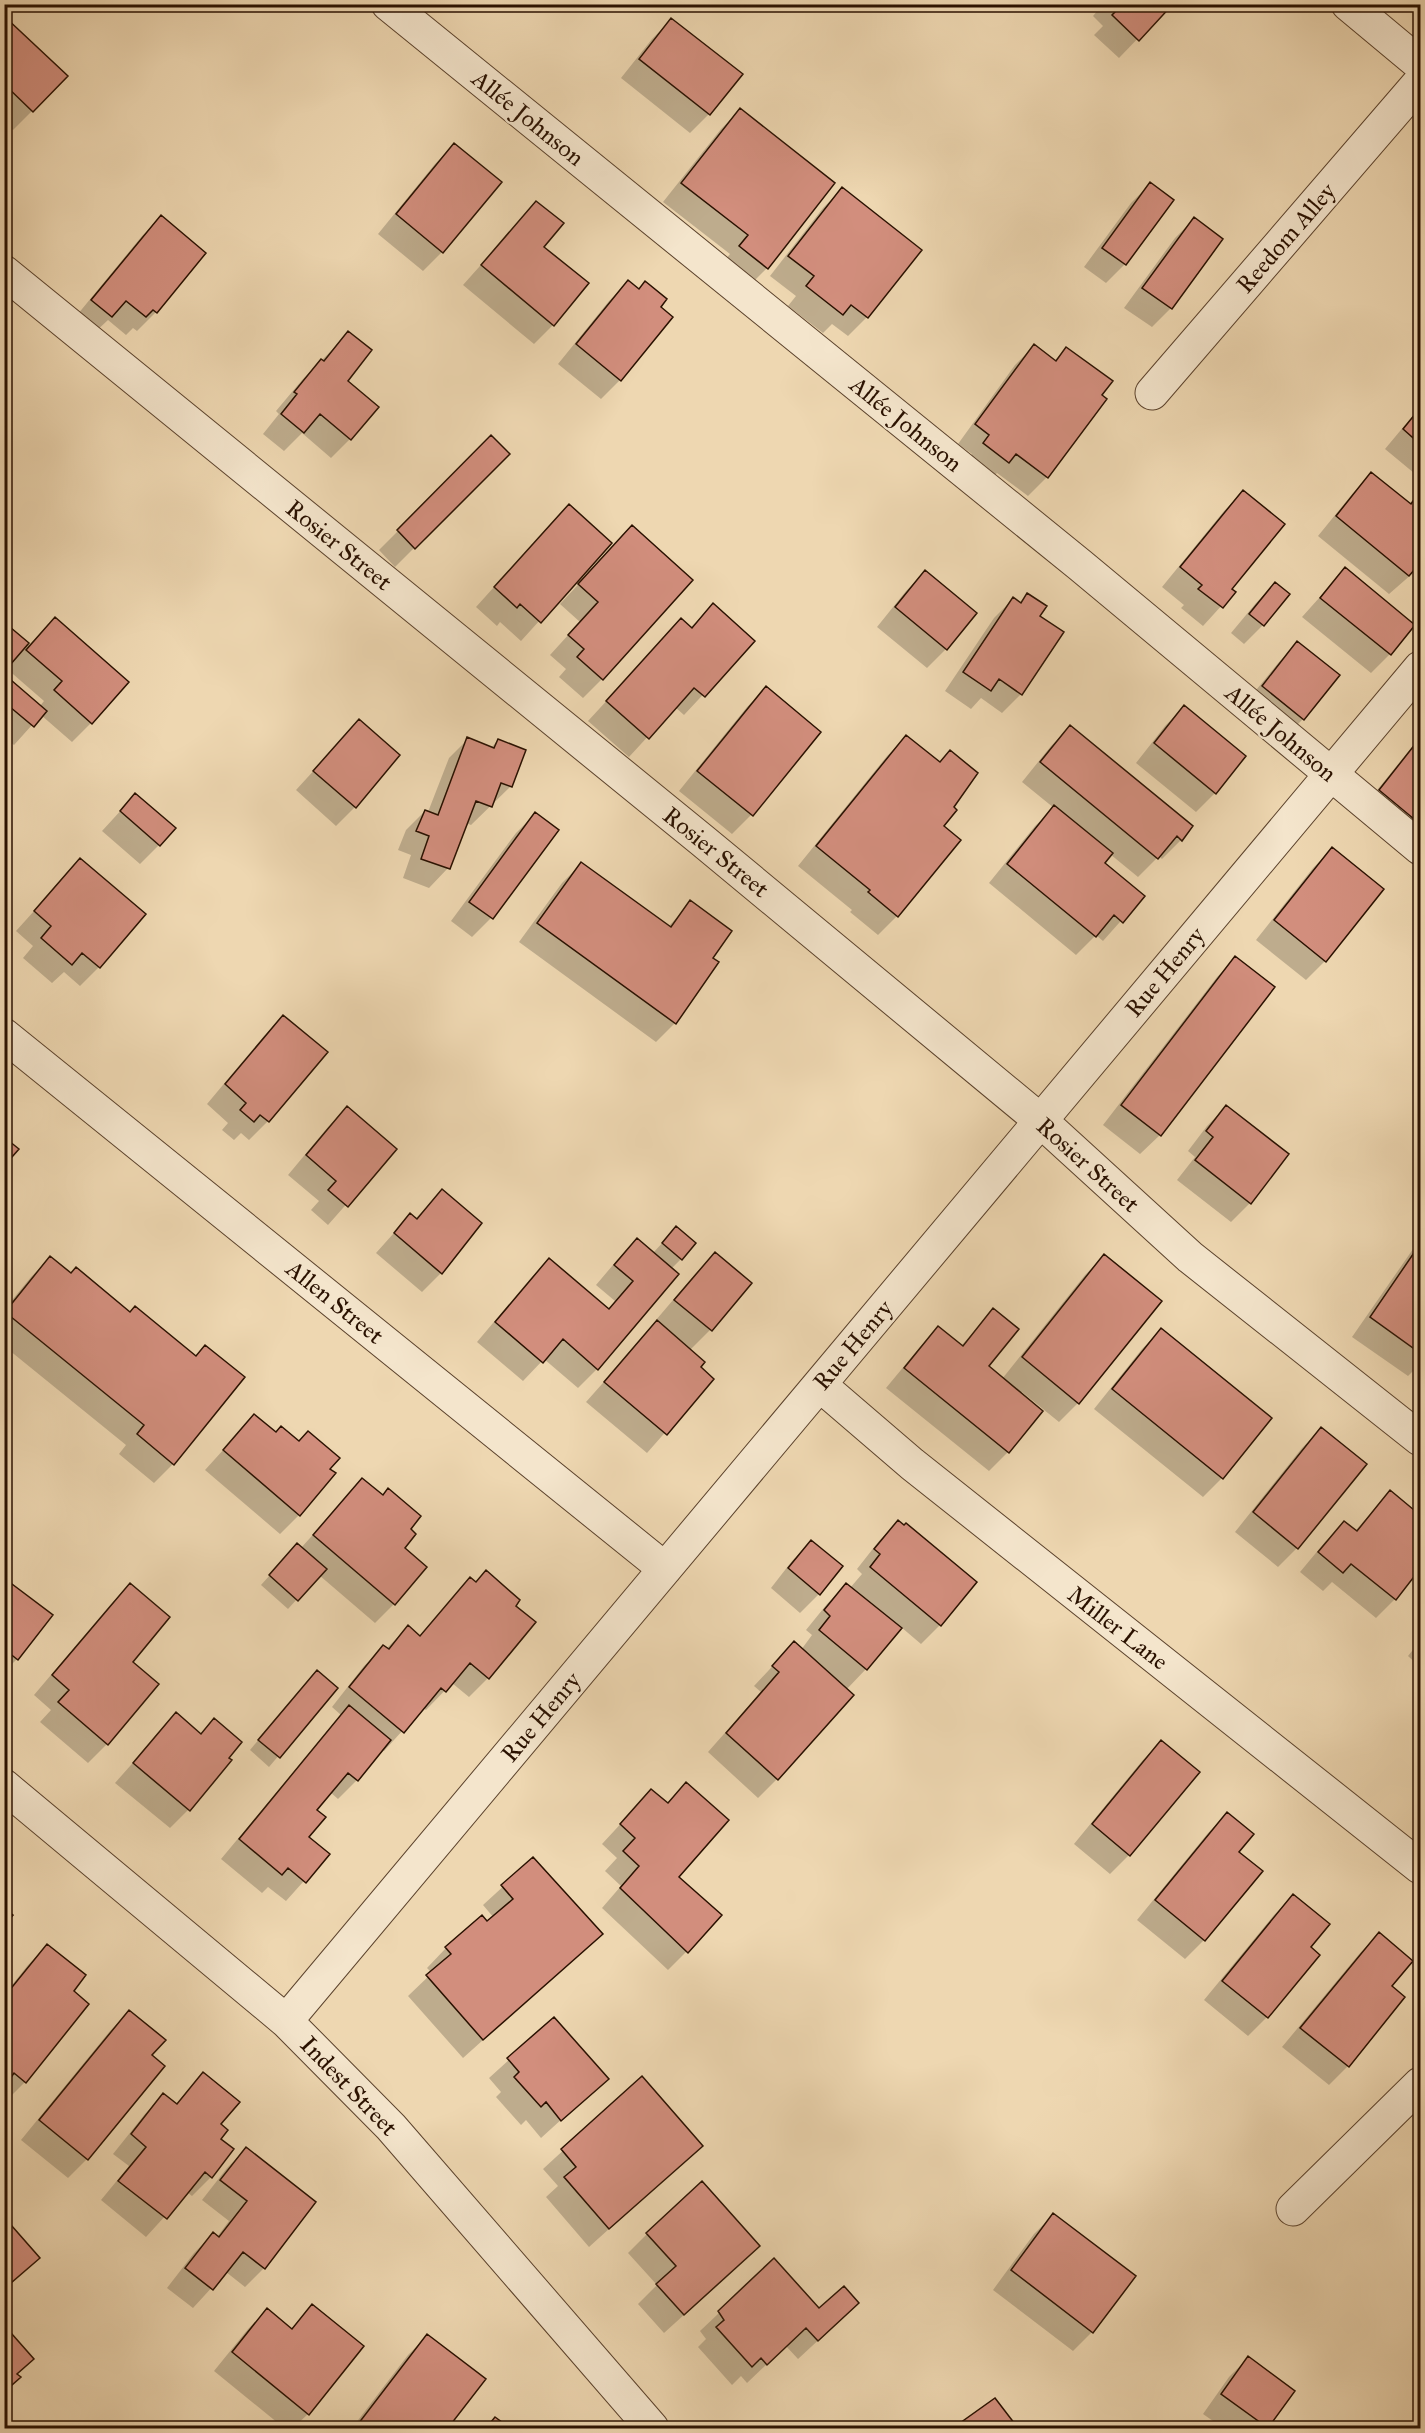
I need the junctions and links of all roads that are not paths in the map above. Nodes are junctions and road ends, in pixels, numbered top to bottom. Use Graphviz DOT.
graph roads {
  1 [pos="388,4"];
  2 [pos="1348,4"];
  3 [pos="1420,64"];
  4 [pos="1420,82"];
  5 [pos="4,272"];
  6 [pos="1152,393"];
  7 [pos="1420,668"];
  8 [pos="1331,774"];
  9 [pos="1420,848"];
  10 [pos="4,1035"];
  11 [pos="1041,1121"];
  12 [pos="820,1384"];
  13 [pos="1420,1439"];
  14 [pos="665,1569"];
  15 [pos="4,1786"];
  16 [pos="1420,1867"];
  17 [pos="286,2021"];
  18 [pos="1420,2084"];
  19 [pos="1293,2209"];
  20 [pos="652,2428"];
  1 -- 8 [label="street, Allée Johnson"];
  2 -- 3 [label="street"];
  4 -- 6 [label="street, Reedom Alley"];
  5 -- 11 [label="street, Rosier Street"];
  7 -- 8 [label="street, Rue Henry"];
  8 -- 9 [label="street, Allée Johnson"];
  8 -- 11 [label="street, Rue Henry"];
  10 -- 14 [label="street, Allen Street"];
  11 -- 12 [label="street, Rue Henry"];
  11 -- 13 [label="street, Rosier Street"];
  12 -- 14 [label="street, Rue Henry"];
  12 -- 16 [label="street, Miller Lane"];
  14 -- 17 [label="street, Rue Henry"];
  15 -- 17 [label="street, Indest Street"];
  17 -- 20 [label="street, Indest Street"];
  18 -- 19 [label="street"];
}
